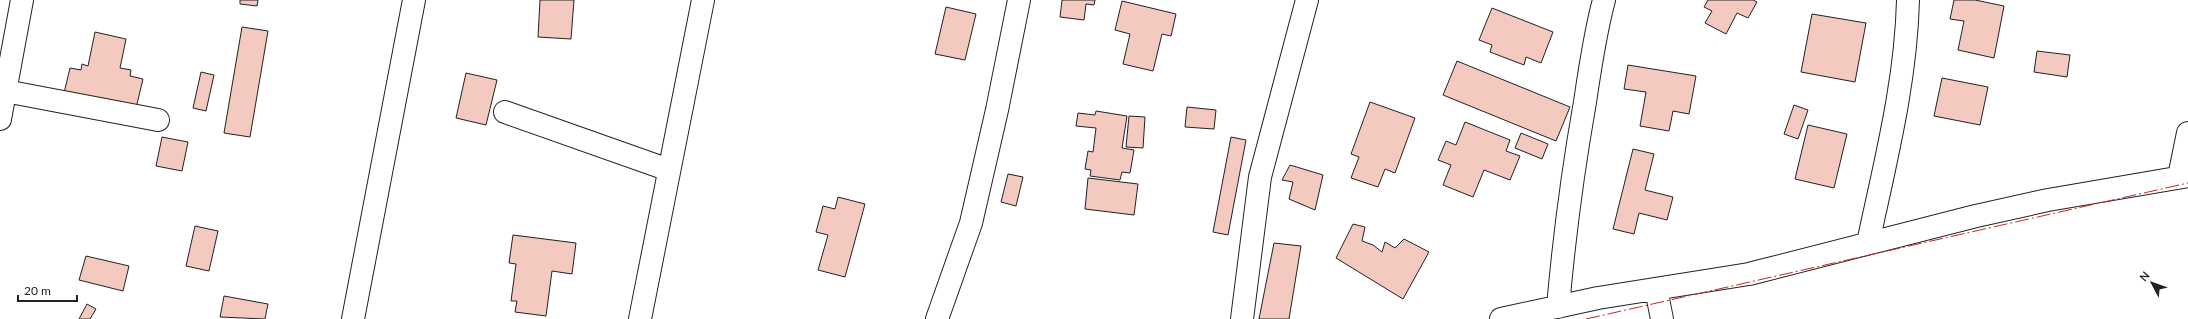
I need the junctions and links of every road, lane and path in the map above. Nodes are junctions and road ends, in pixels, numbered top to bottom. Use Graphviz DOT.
graph roads {
  1 [pos="22,0"];
  2 [pos="414,0"];
  3 [pos="703,0"];
  4 [pos="1019,0"];
  5 [pos="1307,0"];
  6 [pos="1604,0"];
  7 [pos="1908,0"];
  8 [pos="5,91"];
  9 [pos="505,112"];
  10 [pos="0,118"];
  11 [pos="158,120"];
  12 [pos="2188,133"];
  13 [pos="669,170"];
  14 [pos="2183,177"];
  15 [pos="1868,243"];
  16 [pos="1656,289"];
  17 [pos="1558,307"];
  18 [pos="353,319"];
  19 [pos="640,319"];
  20 [pos="937,319"];
  21 [pos="1242,319"];
  22 [pos="1501,319"];
  23 [pos="1662,319"];
  1 -- 8 [label="street"];
  2 -- 18 [label="street"];
  3 -- 13 [label="street"];
  4 -- 20 [label="street"];
  5 -- 21 [label="street"];
  6 -- 17 [label="street"];
  7 -- 15 [label="street"];
  8 -- 10 [label="street"];
  8 -- 11 [label="street"];
  9 -- 13 [label="street"];
  12 -- 14 [label="street"];
  13 -- 19 [label="street"];
  14 -- 15 [label="street"];
  15 -- 16 [label="street"];
  16 -- 17 [label="street"];
  16 -- 23 [label="street"];
  17 -- 22 [label="street"];
}
